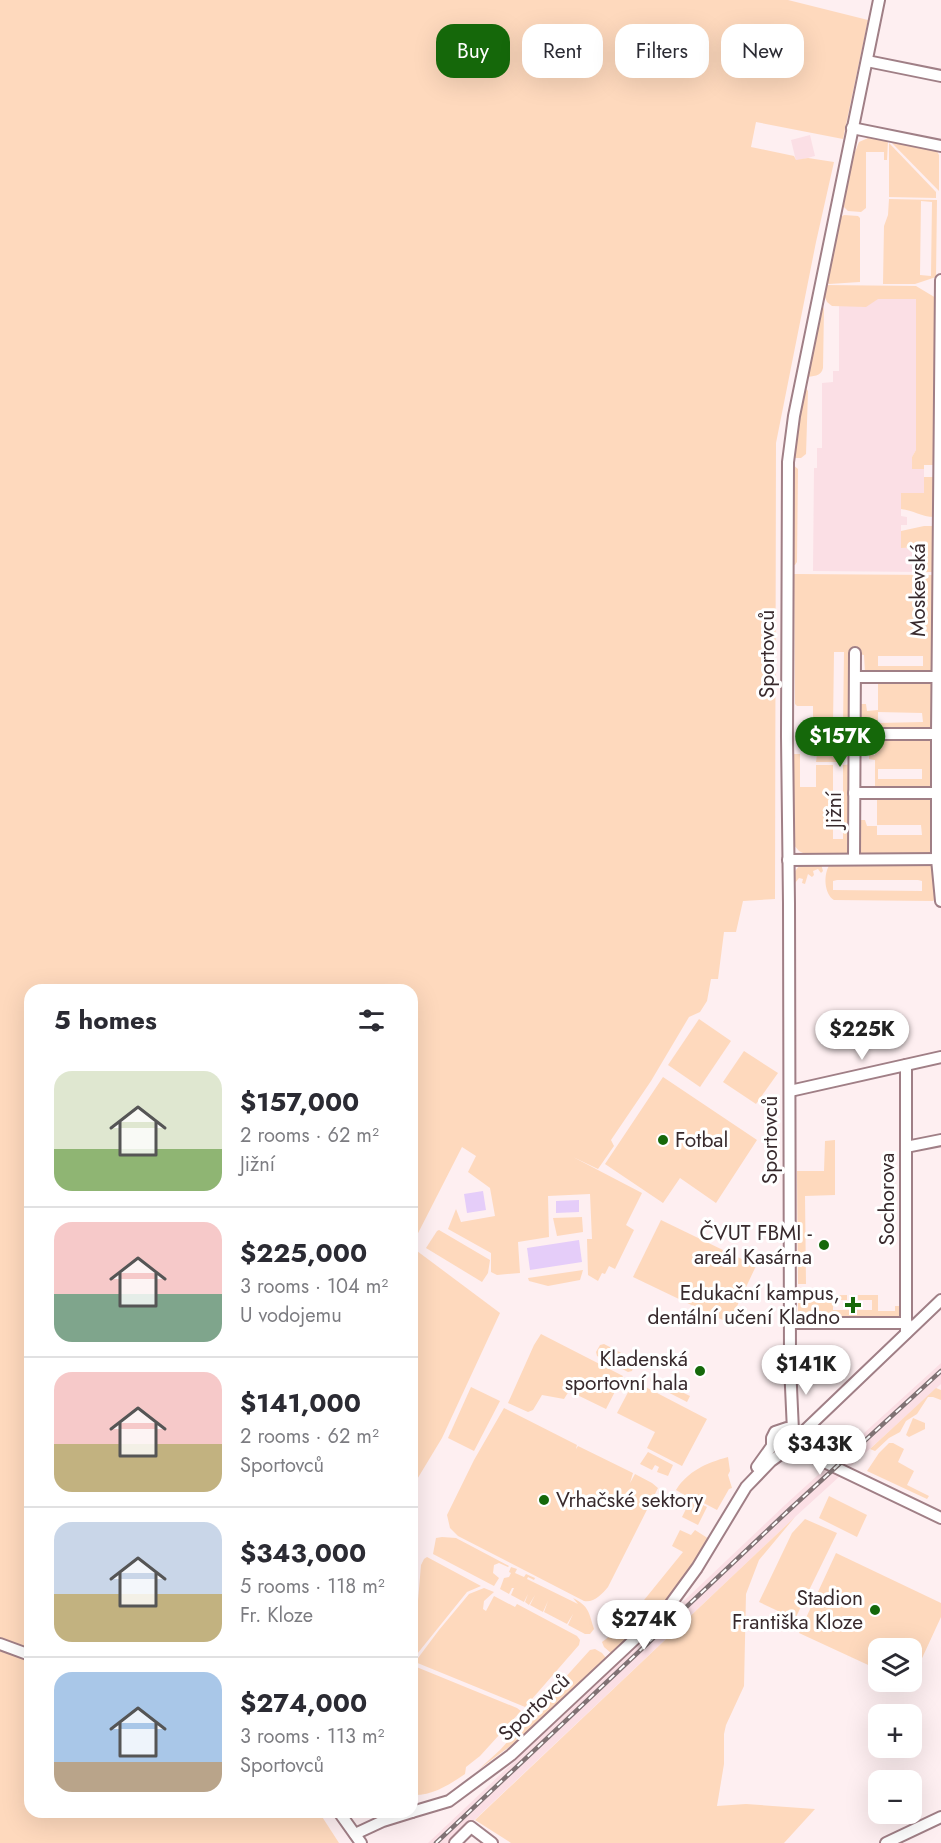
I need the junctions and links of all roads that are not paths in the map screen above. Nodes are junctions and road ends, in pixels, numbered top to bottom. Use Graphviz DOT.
graph roads {
  1 [pos="879,0"];
  2 [pos="867,61"];
  3 [pos="941,76"];
  4 [pos="852,128"];
  5 [pos="941,146"];
  6 [pos="941,280"];
  7 [pos="941,307"];
  8 [pos="941,361"];
  9 [pos="855,653"];
  10 [pos="855,677"];
  11 [pos="937,677"];
  12 [pos="855,734"];
  13 [pos="937,734"];
  14 [pos="854,793"];
  15 [pos="939,793"];
  16 [pos="854,858"];
  17 [pos="939,859"];
  18 [pos="788,860"];
  19 [pos="941,901"];
  20 [pos="941,1058"];
  21 [pos="906,1065"];
  22 [pos="790,1091"];
  23 [pos="941,1140"];
  24 [pos="906,1148"];
  25 [pos="941,1300"];
  26 [pos="790,1323"];
  27 [pos="907,1328"];
  28 [pos="790,1432"];
  29 [pos="772,1446"];
  30 [pos="795,1448"];
  31 [pos="782,1454"];
  32 [pos="746,1487"];
  33 [pos="941,1518"];
  34 [pos="0,1644"];
  35 [pos="24,1653"];
  36 [pos="418,1810"];
  37 [pos="941,1816"];
  38 [pos="343,1818"];
  39 [pos="393,1818"];
  40 [pos="358,1839"];
  41 [pos="455,1843"];
  42 [pos="492,1843"];
  43 [pos="886,1843"];
  1 -- 2 [label="street, Sportovců"];
  2 -- 3 [label="street"];
  2 -- 4 [label="street, Sportovců"];
  4 -- 5 [label="street"];
  4 -- 18 [label="street, Sportovců"];
  6 -- 7 [label="street, Moskevská"];
  7 -- 8 [label="street, Moskevská"];
  8 -- 11 [label="street, Moskevská"];
  9 -- 10 [label="street, Jižní"];
  10 -- 11 [label="street"];
  10 -- 12 [label="street, Jižní"];
  11 -- 13 [label="street, Moskevská"];
  12 -- 13 [label="street"];
  12 -- 14 [label="street, Jižní"];
  13 -- 15 [label="street, Moskevská"];
  14 -- 15 [label="street"];
  14 -- 16 [label="street, Jižní"];
  15 -- 17 [label="street, Moskevská"];
  16 -- 17 [label="street"];
  16 -- 18 [label="street"];
  17 -- 19 [label="street, Moskevská"];
  18 -- 22 [label="street, Sportovců"];
  20 -- 21 [label="street"];
  21 -- 22 [label="street"];
  21 -- 24 [label="street, Sochorova"];
  22 -- 26 [label="street, Sportovců"];
  23 -- 24 [label="street"];
  24 -- 27 [label="street, Sochorova"];
  25 -- 27 [label="street"];
  26 -- 27 [label="street"];
  26 -- 28 [label="street, Sportovců"];
  27 -- 28 [label="street"];
  28 -- 29 [label="street, Sportovců"];
  28 -- 30 [label="street, Sportovců"];
  29 -- 31 [label="street"];
  29 -- 32 [label="street, Sportovců"];
  30 -- 31 [label="street, Sportovců"];
  30 -- 33 [label="street"];
  31 -- 32 [label="street, Sportovců"];
  32 -- 36 [label="street, Sportovců"];
  34 -- 35 [label="street"];
  37 -- 43 [label="street"];
  38 -- 40 [label="street"];
  39 -- 40 [label="street, Sportovců"];
  41 -- 42 [label="street"];
}
